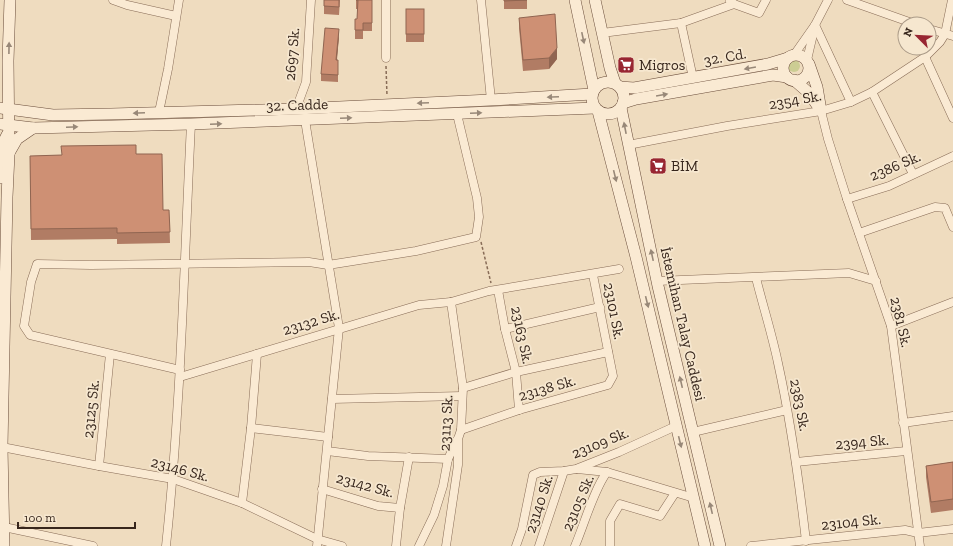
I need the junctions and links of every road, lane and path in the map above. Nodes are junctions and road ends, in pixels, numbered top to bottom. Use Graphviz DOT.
graph roads {
  1 [pos="10,0"];
  2 [pos="113,0"];
  3 [pos="179,0"];
  4 [pos="311,0"];
  5 [pos="386,0"];
  6 [pos="480,0"];
  7 [pos="576,0"];
  8 [pos="596,0"];
  9 [pos="766,0"];
  10 [pos="828,0"];
  11 [pos="847,0"];
  12 [pos="952,0"];
  13 [pos="732,2"];
  14 [pos="130,3"];
  15 [pos="176,16"];
  16 [pos="897,18"];
  17 [pos="681,23"];
  18 [pos="815,25"];
  19 [pos="937,31"];
  20 [pos="602,34"];
  21 [pos="949,35"];
  22 [pos="791,56"];
  23 [pos="925,57"];
  24 [pos="386,58"];
  25 [pos="808,62"];
  26 [pos="693,78"];
  27 [pos="790,79"];
  28 [pos="618,85"];
  29 [pos="9,87"];
  30 [pos="593,92"];
  31 [pos="872,92"];
  32 [pos="491,100"];
  33 [pos="851,102"];
  34 [pos="387,105"];
  35 [pos="622,105"];
  36 [pos="7,109"];
  37 [pos="296,109"];
  38 [pos="597,110"];
  39 [pos="821,111"];
  40 [pos="34,112"];
  41 [pos="159,112"];
  42 [pos="457,114"];
  43 [pos="53,115"];
  44 [pos="953,118"];
  45 [pos="305,120"];
  46 [pos="191,124"];
  47 [pos="6,127"];
  48 [pos="33,128"];
  49 [pos="628,145"];
  50 [pos="9,154"];
  51 [pos="953,156"];
  52 [pos="913,174"];
  53 [pos="7,197"];
  54 [pos="847,199"];
  55 [pos="953,227"];
  56 [pos="859,232"];
  57 [pos="481,241"];
  58 [pos="184,264"];
  59 [pos="328,265"];
  60 [pos="619,270"];
  61 [pos="593,274"];
  62 [pos="756,278"];
  63 [pos="657,281"];
  64 [pos="876,281"];
  65 [pos="495,290"];
  66 [pos="451,302"];
  67 [pos="953,302"];
  68 [pos="600,307"];
  69 [pos="891,326"];
  70 [pos="339,328"];
  71 [pos="505,329"];
  72 [pos="608,352"];
  73 [pos="110,354"];
  74 [pos="257,354"];
  75 [pos="516,372"];
  76 [pos="180,373"];
  77 [pos="463,388"];
  78 [pos="462,396"];
  79 [pos="332,399"];
  80 [pos="519,410"];
  81 [pos="787,410"];
  82 [pos="953,416"];
  83 [pos="903,423"];
  84 [pos="676,426"];
  85 [pos="251,428"];
  86 [pos="461,430"];
  87 [pos="693,432"];
  88 [pos="328,437"];
  89 [pos="458,439"];
  90 [pos="2,447"];
  91 [pos="327,451"];
  92 [pos="906,452"];
  93 [pos="409,457"];
  94 [pos="448,459"];
  95 [pos="796,462"];
  96 [pos="99,466"];
  97 [pos="576,469"];
  98 [pos="564,471"];
  99 [pos="607,472"];
  100 [pos="173,479"];
  101 [pos="322,489"];
  102 [pos="675,493"];
  103 [pos="694,498"];
  104 [pos="242,503"];
  105 [pos="400,508"];
  106 [pos="4,527"];
  107 [pos="953,529"];
  108 [pos="918,533"];
  109 [pos="806,541"];
  110 [pos="317,543"];
  111 [pos="81,545"];
  112 [pos="4,546"];
  113 [pos="93,546"];
  114 [pos="166,546"];
  115 [pos="342,546"];
  116 [pos="396,546"];
  117 [pos="418,546"];
  118 [pos="446,546"];
  119 [pos="516,546"];
  120 [pos="539,546"];
  121 [pos="575,546"];
  122 [pos="610,546"];
  123 [pos="705,546"];
  124 [pos="720,546"];
  125 [pos="751,546"];
  126 [pos="920,546"];
  29 -- 1 [label="main road, one-way"];
  2 -- 14 [label="street"];
  3 -- 15 [label="street"];
  4 -- 37 [label="street, 2697 Sk."];
  5 -- 24 [label="street"];
  6 -- 32 [label="street"];
  7 -- 30 [label="main road, one-way"];
  8 -- 20 [label="main road"];
  9 -- 13 [label="street"];
  10 -- 18 [label="street"];
  11 -- 16 [label="street"];
  12 -- 21 [label="street"];
  13 -- 17 [label="street"];
  14 -- 15 [label="street"];
  15 -- 41 [label="street"];
  17 -- 20 [label="street"];
  17 -- 26 [label="street"];
  18 -- 22 [label="street"];
  18 -- 25 [label="street"];
  18 -- 33 [label="street"];
  19 -- 21 [label="street"];
  20 -- 28 [label="main road"];
  21 -- 23 [label="street, 2354 Sk."];
  22 -- 25 [label="main road"];
  22 -- 26 [label="main road, 32. Cd., one-way"];
  22 -- 27 [label="main road"];
  23 -- 31 [label="street, 2354 Sk."];
  23 -- 44 [label="street"];
  24 -- 34 [label="path"];
  25 -- 27 [label="main road"];
  25 -- 39 [label="main road"];
  26 -- 28 [label="main road, 32. Cd."];
  35 -- 27 [label="main road, 32. Cd., one-way"];
  27 -- 39 [label="main road"];
  28 -- 30 [label="main road"];
  28 -- 35 [label="main road"];
  29 -- 36 [label="main road"];
  29 -- 40 [label="main road"];
  30 -- 32 [label="main road, 32. Cadde, one-way"];
  30 -- 38 [label="main road"];
  31 -- 33 [label="street, 2354 Sk."];
  31 -- 52 [label="street"];
  32 -- 34 [label="main road, 32. Cadde, one-way"];
  33 -- 39 [label="street, 2354 Sk."];
  34 -- 37 [label="main road, 32. Cadde"];
  35 -- 38 [label="main road"];
  49 -- 35 [label="main road, İstemihan Talay Caddesi, one-way"];
  36 -- 40 [label="main road, 32. Cadde"];
  36 -- 43 [label="main road"];
  36 -- 47 [label="main road"];
  37 -- 41 [label="main road, 32. Cadde"];
  42 -- 38 [label="main road, 32. Cadde, one-way"];
  38 -- 84 [label="main road, İstemihan Talay Caddesi, one-way"];
  39 -- 49 [label="street, 2354 Sk."];
  39 -- 54 [label="street, 2381 Sk."];
  40 -- 43 [label="main road, 32. Cadde"];
  41 -- 43 [label="main road, 32. Cadde, one-way"];
  45 -- 42 [label="main road, 32. Cadde, one-way"];
  42 -- 59 [label="street"];
  46 -- 45 [label="main road, 32. Cadde, one-way"];
  45 -- 59 [label="street"];
  48 -- 46 [label="main road, 32. Cadde, one-way"];
  46 -- 58 [label="street"];
  47 -- 48 [label="main road, 32. Cadde"];
  47 -- 50 [label="main road"];
  47 -- 53 [label="main road"];
  48 -- 50 [label="main road"];
  63 -- 49 [label="main road, İstemihan Talay Caddesi, one-way"];
  50 -- 53 [label="main road"];
  51 -- 52 [label="street, 2386 Sk."];
  52 -- 54 [label="street, 2386 Sk."];
  53 -- 90 [label="main road"];
  54 -- 56 [label="street, 2381 Sk."];
  55 -- 56 [label="street"];
  56 -- 64 [label="street, 2381 Sk."];
  57 -- 65 [label="path"];
  58 -- 59 [label="street"];
  58 -- 73 [label="street"];
  58 -- 76 [label="street"];
  59 -- 70 [label="street"];
  60 -- 61 [label="street, 23132 Sk."];
  61 -- 65 [label="street, 23132 Sk."];
  61 -- 68 [label="street, 23101 Sk."];
  62 -- 63 [label="street"];
  62 -- 64 [label="street"];
  62 -- 81 [label="street, 2383 Sk."];
  87 -- 63 [label="main road, İstemihan Talay Caddesi, one-way"];
  64 -- 69 [label="street, 2381 Sk."];
  65 -- 66 [label="street, 23132 Sk."];
  65 -- 71 [label="street, 23163 Sk."];
  66 -- 70 [label="street, 23132 Sk."];
  66 -- 77 [label="street, 23113 Sk."];
  67 -- 69 [label="street"];
  68 -- 71 [label="street"];
  68 -- 72 [label="street, 23101 Sk."];
  69 -- 83 [label="street, 2381 Sk."];
  70 -- 74 [label="street, 23132 Sk."];
  70 -- 79 [label="street"];
  71 -- 75 [label="street, 23163 Sk."];
  72 -- 75 [label="street"];
  72 -- 80 [label="street, 23138 Sk."];
  73 -- 76 [label="street"];
  73 -- 96 [label="street, 23125 Sk."];
  74 -- 76 [label="street, 23132 Sk."];
  74 -- 85 [label="street"];
  75 -- 77 [label="street"];
  75 -- 80 [label="street, 23163 Sk."];
  76 -- 100 [label="street"];
  77 -- 78 [label="street, 23113 Sk."];
  78 -- 79 [label="street"];
  78 -- 86 [label="street, 23113 Sk."];
  79 -- 88 [label="street"];
  80 -- 86 [label="street, 23138 Sk."];
  81 -- 87 [label="street"];
  81 -- 95 [label="street, 2383 Sk."];
  82 -- 83 [label="street"];
  83 -- 92 [label="street, 2381 Sk."];
  84 -- 97 [label="street, 23109 Sk."];
  84 -- 103 [label="main road, İstemihan Talay Caddesi, one-way"];
  85 -- 88 [label="street"];
  85 -- 104 [label="street"];
  86 -- 89 [label="street, 23113 Sk."];
  124 -- 87 [label="main road, İstemihan Talay Caddesi, one-way"];
  88 -- 91 [label="street"];
  89 -- 94 [label="street"];
  89 -- 118 [label="street, 23113 Sk."];
  90 -- 96 [label="street, 23146 Sk."];
  90 -- 106 [label="main road"];
  91 -- 93 [label="street"];
  91 -- 101 [label="street"];
  92 -- 95 [label="street, 2394 Sk."];
  92 -- 108 [label="street, 2381 Sk."];
  93 -- 94 [label="street"];
  93 -- 105 [label="street"];
  94 -- 117 [label="street"];
  95 -- 109 [label="street, 2383 Sk."];
  96 -- 100 [label="street, 23146 Sk."];
  97 -- 98 [label="street, 23109 Sk."];
  97 -- 99 [label="street"];
  98 -- 119 [label="street, 23109 Sk."];
  98 -- 120 [label="street, 23140 Sk."];
  99 -- 102 [label="street"];
  99 -- 121 [label="street, 23105 Sk."];
  100 -- 104 [label="street, 23146 Sk."];
  100 -- 114 [label="street"];
  101 -- 105 [label="street, 23142 Sk."];
  101 -- 110 [label="street"];
  102 -- 103 [label="street"];
  102 -- 122 [label="street"];
  103 -- 123 [label="main road, İstemihan Talay Caddesi"];
  104 -- 110 [label="street, 23146 Sk."];
  105 -- 116 [label="street"];
  106 -- 111 [label="street"];
  106 -- 112 [label="main road"];
  107 -- 108 [label="street, 23104 Sk."];
  108 -- 109 [label="street, 23104 Sk."];
  108 -- 126 [label="street, 2381 Sk."];
  109 -- 125 [label="street, 23104 Sk."];
  110 -- 115 [label="street, 23146 Sk."];
  111 -- 113 [label="street"];
}
